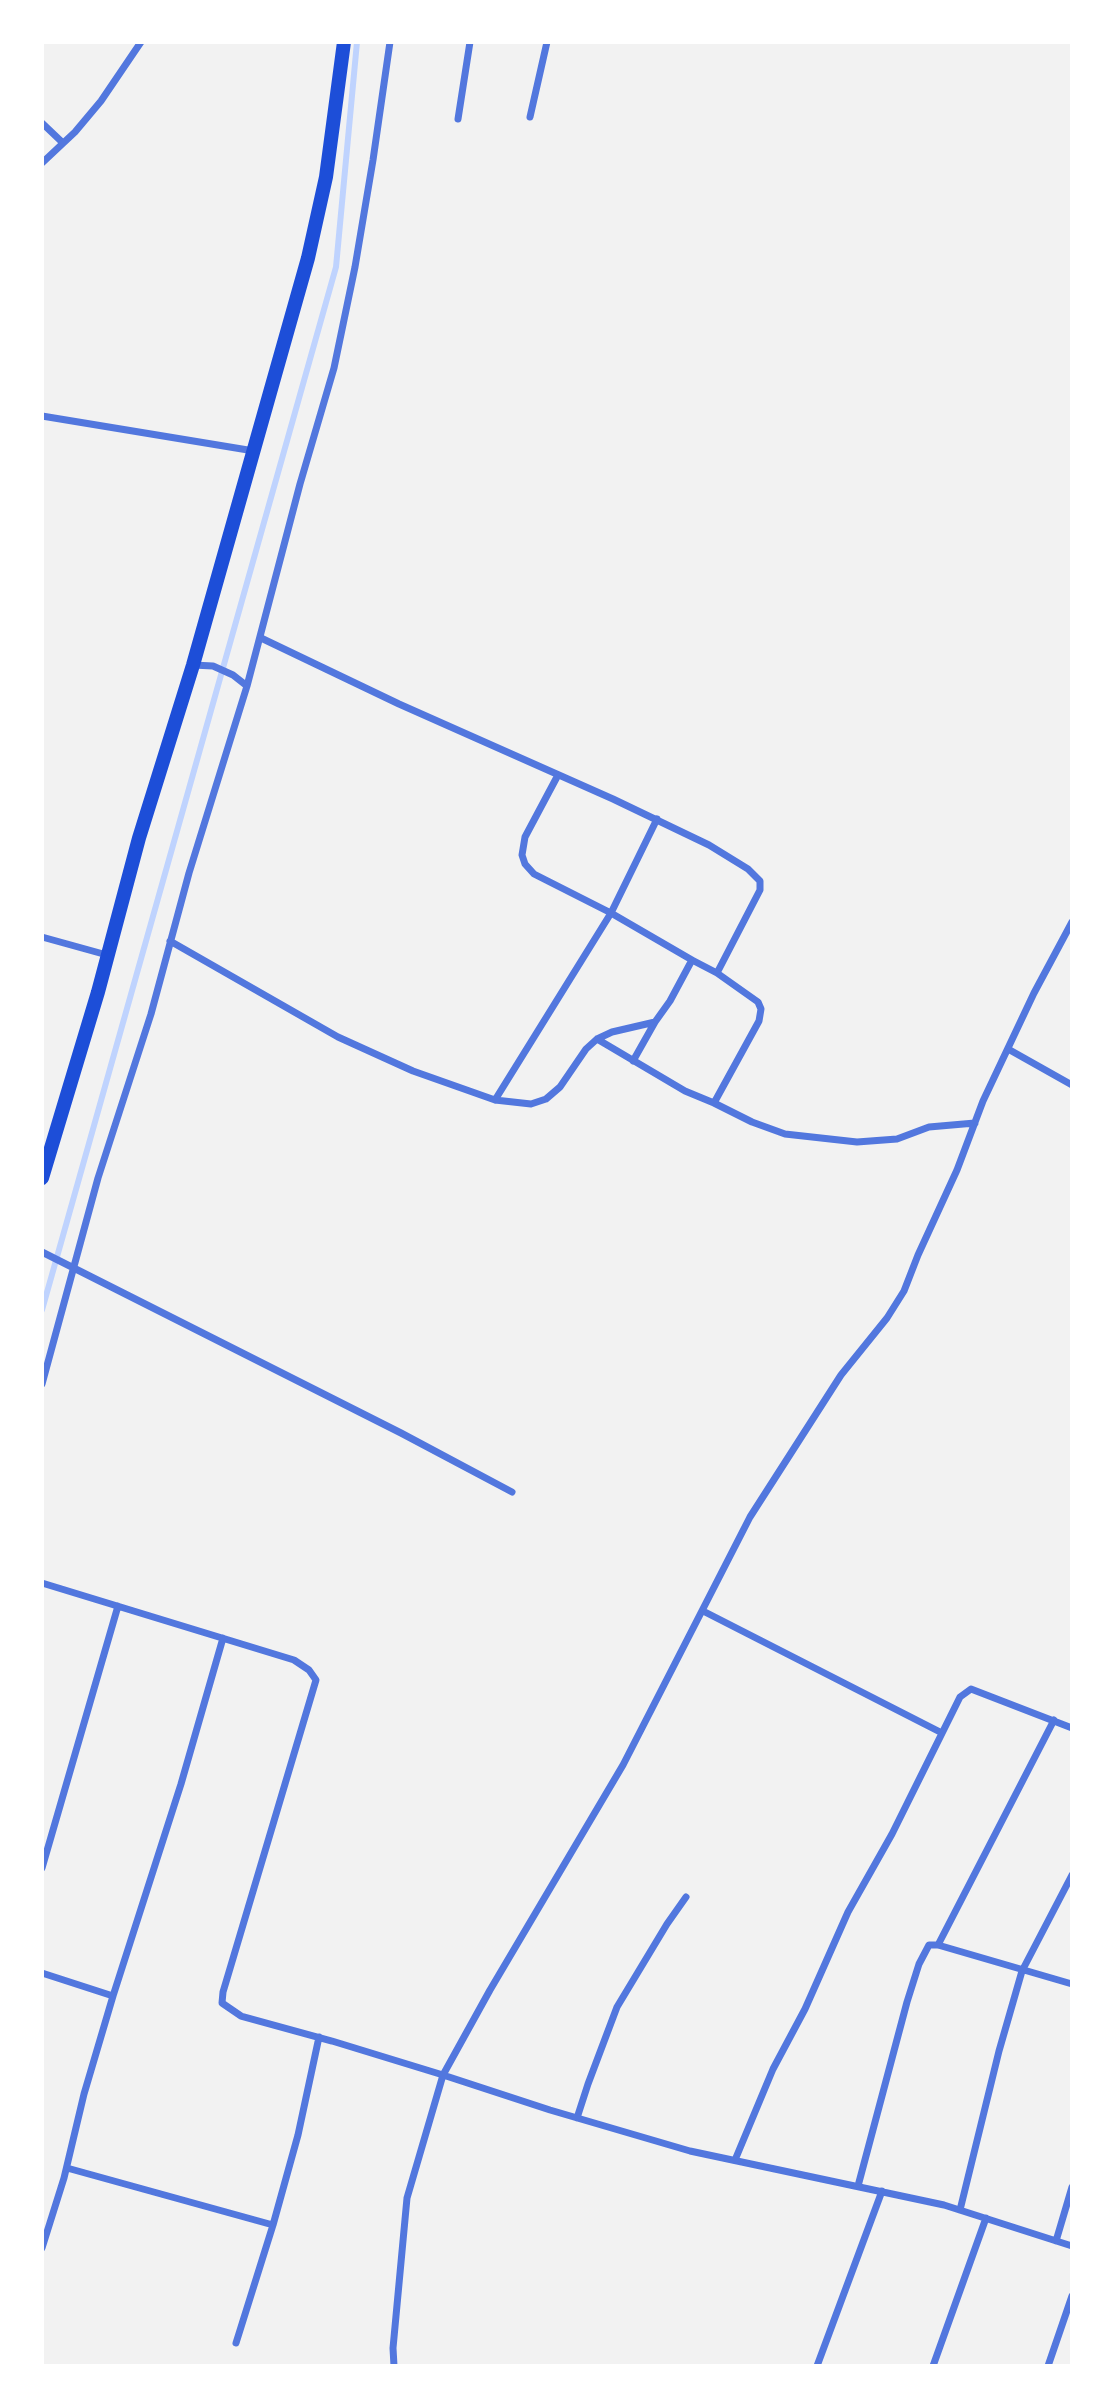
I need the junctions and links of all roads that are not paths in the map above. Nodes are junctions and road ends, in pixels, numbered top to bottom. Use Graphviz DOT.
graph roads {
  1 [pos="141,42"];
  2 [pos="344,42"];
  3 [pos="390,42"];
  4 [pos="470,42"];
  5 [pos="547,42"];
  6 [pos="530,117"];
  7 [pos="458,119"];
  8 [pos="42,123"];
  9 [pos="63,143"];
  10 [pos="42,163"];
  11 [pos="42,416"];
  12 [pos="254,451"];
  13 [pos="261,638"];
  14 [pos="193,665"];
  15 [pos="247,687"];
  16 [pos="558,775"];
  17 [pos="657,819"];
  18 [pos="611,913"];
  19 [pos="1072,922"];
  20 [pos="42,937"];
  21 [pos="170,940"];
  22 [pos="107,955"];
  23 [pos="692,960"];
  24 [pos="717,973"];
  25 [pos="655,1022"];
  26 [pos="597,1039"];
  27 [pos="1008,1049"];
  28 [pos="632,1061"];
  29 [pos="1072,1085"];
  30 [pos="495,1100"];
  31 [pos="714,1103"];
  32 [pos="975,1123"];
  33 [pos="42,1178"];
  34 [pos="45,1254"];
  35 [pos="74,1267"];
  36 [pos="42,1384"];
  37 [pos="512,1492"];
  38 [pos="42,1583"];
  39 [pos="118,1606"];
  40 [pos="703,1611"];
  41 [pos="223,1638"];
  42 [pos="1054,1720"];
  43 [pos="1072,1728"];
  44 [pos="942,1733"];
  45 [pos="42,1868"];
  46 [pos="1072,1875"];
  47 [pos="687,1897"];
  48 [pos="938,1945"];
  49 [pos="1022,1971"];
  50 [pos="42,1973"];
  51 [pos="1072,1984"];
  52 [pos="113,1996"];
  53 [pos="319,2037"];
  54 [pos="443,2076"];
  55 [pos="577,2118"];
  56 [pos="735,2160"];
  57 [pos="67,2168"];
  58 [pos="858,2186"];
  59 [pos="1072,2187"];
  60 [pos="882,2191"];
  61 [pos="960,2210"];
  62 [pos="986,2218"];
  63 [pos="273,2225"];
  64 [pos="1056,2241"];
  65 [pos="1072,2246"];
  66 [pos="42,2248"];
  67 [pos="1072,2296"];
  68 [pos="236,2343"];
  69 [pos="394,2366"];
  70 [pos="817,2366"];
  71 [pos="933,2366"];
  72 [pos="1048,2366"];
  1 -- 9 [label="street"];
  2 -- 12 [label="main road"];
  3 -- 13 [label="street"];
  4 -- 7 [label="street"];
  5 -- 6 [label="street"];
  8 -- 9 [label="street"];
  9 -- 10 [label="street"];
  11 -- 12 [label="street"];
  12 -- 14 [label="main road"];
  13 -- 15 [label="street"];
  13 -- 16 [label="street"];
  14 -- 15 [label="street"];
  14 -- 22 [label="main road"];
  15 -- 21 [label="street"];
  16 -- 17 [label="street"];
  16 -- 18 [label="street"];
  17 -- 18 [label="street"];
  17 -- 24 [label="street"];
  18 -- 23 [label="street"];
  18 -- 30 [label="street"];
  19 -- 27 [label="street"];
  20 -- 22 [label="street"];
  21 -- 30 [label="street"];
  21 -- 35 [label="street"];
  22 -- 33 [label="main road"];
  23 -- 24 [label="street"];
  23 -- 25 [label="street"];
  24 -- 31 [label="street"];
  25 -- 26 [label="street"];
  25 -- 28 [label="street"];
  26 -- 28 [label="street"];
  26 -- 30 [label="street"];
  27 -- 29 [label="street"];
  27 -- 32 [label="street"];
  28 -- 31 [label="street"];
  31 -- 32 [label="street"];
  32 -- 40 [label="street"];
  34 -- 35 [label="street"];
  35 -- 36 [label="street"];
  35 -- 37 [label="street"];
  38 -- 39 [label="street"];
  39 -- 41 [label="street"];
  39 -- 45 [label="street"];
  40 -- 44 [label="street"];
  40 -- 54 [label="street"];
  41 -- 52 [label="street"];
  41 -- 53 [label="street"];
  42 -- 43 [label="street"];
  42 -- 44 [label="street"];
  42 -- 48 [label="street"];
  44 -- 56 [label="street"];
  46 -- 49 [label="street"];
  47 -- 55 [label="street"];
  48 -- 49 [label="street"];
  48 -- 58 [label="street"];
  49 -- 51 [label="street"];
  49 -- 61 [label="street"];
  50 -- 52 [label="street"];
  52 -- 57 [label="street"];
  53 -- 54 [label="street"];
  53 -- 63 [label="street"];
  54 -- 55 [label="street"];
  54 -- 69 [label="street"];
  55 -- 56 [label="street"];
  56 -- 58 [label="street"];
  57 -- 63 [label="street"];
  57 -- 66 [label="street"];
  58 -- 60 [label="street"];
  59 -- 64 [label="street"];
  60 -- 61 [label="street"];
  60 -- 70 [label="street"];
  61 -- 62 [label="street"];
  62 -- 64 [label="street"];
  62 -- 71 [label="street"];
  63 -- 68 [label="street"];
  64 -- 65 [label="street"];
  67 -- 72 [label="street"];
}
